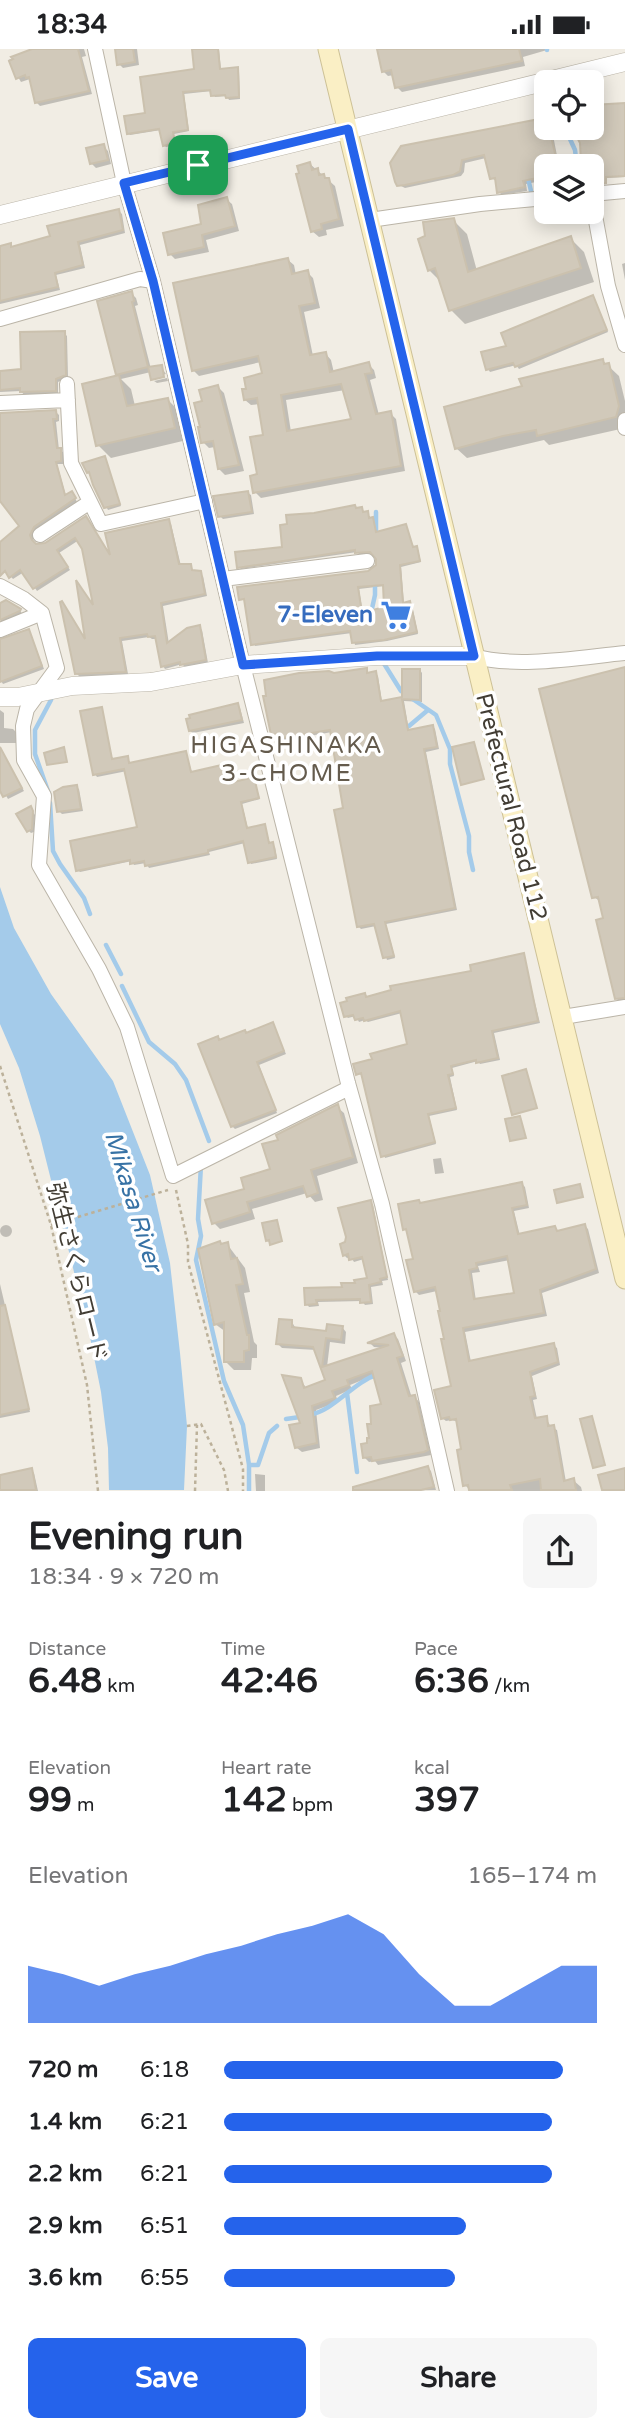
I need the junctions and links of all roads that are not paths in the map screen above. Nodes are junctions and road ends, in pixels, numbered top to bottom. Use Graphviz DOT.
graph roads {
  1 [pos="95,49"];
  2 [pos="328,49"];
  3 [pos="625,62"];
  4 [pos="348,129"];
  5 [pos="124,183"];
  6 [pos="625,191"];
  7 [pos="604,194"];
  8 [pos="534,200"];
  9 [pos="0,215"];
  10 [pos="370,220"];
  11 [pos="597,224"];
  12 [pos="153,281"];
  13 [pos="0,319"];
  14 [pos="625,345"];
  15 [pos="0,403"];
  16 [pos="625,420"];
  17 [pos="625,428"];
  18 [pos="205,501"];
  19 [pos="90,502"];
  20 [pos="40,534"];
  21 [pos="367,561"];
  22 [pos="223,579"];
  23 [pos="0,586"];
  24 [pos="42,613"];
  25 [pos="0,630"];
  26 [pos="625,653"];
  27 [pos="474,656"];
  28 [pos="243,665"];
  29 [pos="42,692"];
  30 [pos="0,697"];
  31 [pos="625,1007"];
  32 [pos="563,1017"];
  33 [pos="349,1089"];
  34 [pos="625,1279"];
  35 [pos="447,1490"];
  1 -- 5 [label="street"];
  2 -- 4 [label="main road, Prefectural Road 112"];
  3 -- 4 [label="street"];
  4 -- 5 [label="street"];
  4 -- 10 [label="main road, Prefectural Road 112"];
  5 -- 9 [label="street"];
  5 -- 12 [label="street"];
  6 -- 7 [label="street"];
  8 -- 10 [label="street"];
  10 -- 27 [label="main road, Prefectural Road 112"];
  11 -- 14 [label="street"];
  12 -- 13 [label="street"];
  12 -- 18 [label="street"];
  15 -- 19 [label="street"];
  16 -- 17 [label="street"];
  18 -- 19 [label="street"];
  18 -- 22 [label="street"];
  19 -- 20 [label="street"];
  21 -- 22 [label="street"];
  22 -- 28 [label="street"];
  23 -- 24 [label="street"];
  24 -- 25 [label="street"];
  24 -- 29 [label="street"];
  26 -- 27 [label="street"];
  27 -- 28 [label="street"];
  27 -- 32 [label="main road, Prefectural Road 112"];
  28 -- 29 [label="street"];
  28 -- 33 [label="street"];
  29 -- 30 [label="street"];
  29 -- 33 [label="street"];
  31 -- 32 [label="street"];
  32 -- 34 [label="main road, Prefectural Road 112"];
  33 -- 35 [label="street"];
}
